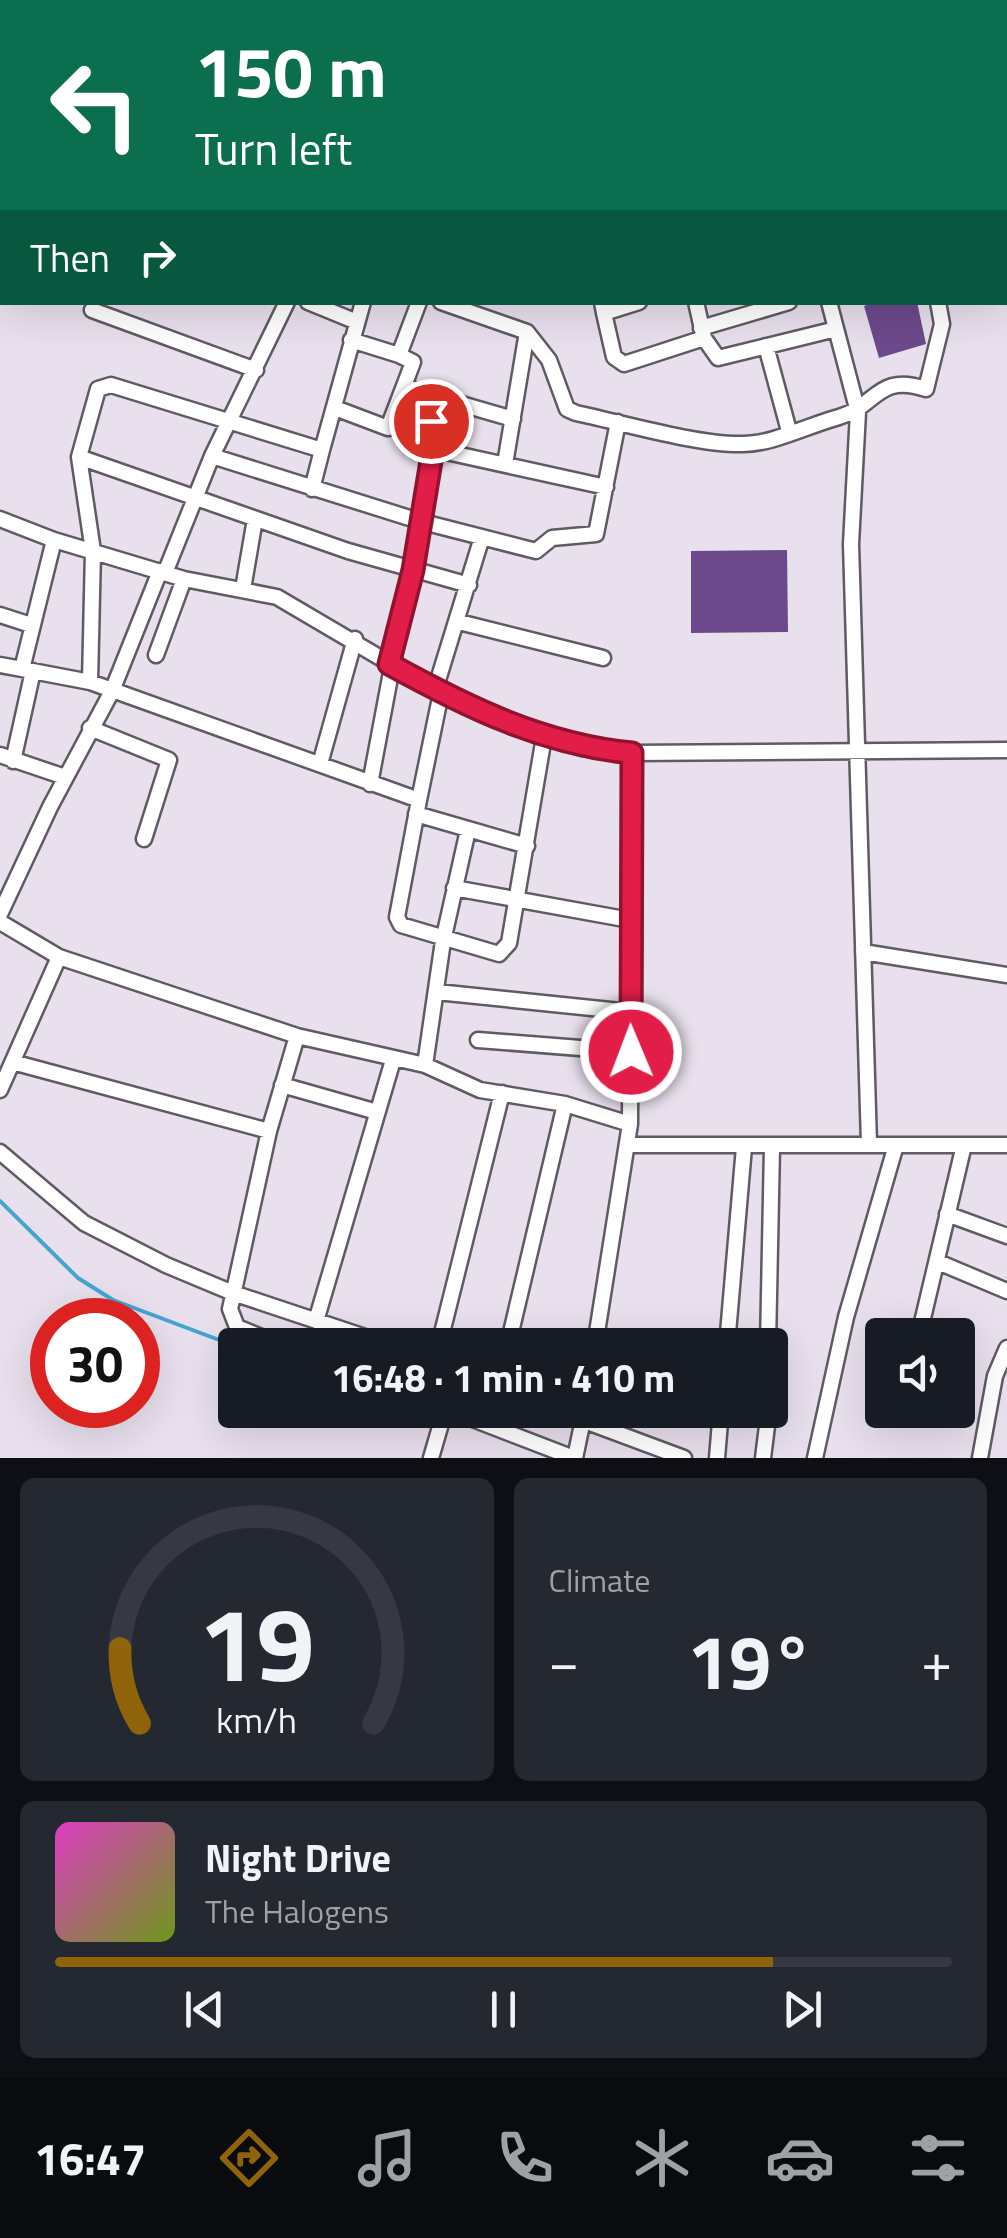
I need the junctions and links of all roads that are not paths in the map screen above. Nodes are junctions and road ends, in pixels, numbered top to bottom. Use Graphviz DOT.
graph roads {
  1 [pos="287,305"];
  2 [pos="315,305"];
  3 [pos="361,305"];
  4 [pos="418,305"];
  5 [pos="450,305"];
  6 [pos="697,305"];
  7 [pos="781,305"];
  8 [pos="830,305"];
  9 [pos="939,305"];
  10 [pos="603,308"];
  11 [pos="92,310"];
  12 [pos="357,322"];
  13 [pos="836,329"];
  14 [pos="527,332"];
  15 [pos="703,333"];
  16 [pos="351,340"];
  17 [pos="766,346"];
  18 [pos="399,355"];
  19 [pos="256,370"];
  20 [pos="404,386"];
  21 [pos="437,397"];
  22 [pos="336,408"];
  23 [pos="858,412"];
  24 [pos="513,419"];
  25 [pos="232,420"];
  26 [pos="618,422"];
  27 [pos="788,431"];
  28 [pos="433,449"];
  29 [pos="322,450"];
  30 [pos="212,456"];
  31 [pos="79,457"];
  32 [pos="505,464"];
  33 [pos="606,487"];
  34 [pos="312,489"];
  35 [pos="194,496"];
  36 [pos="0,519"];
  37 [pos="256,519"];
  38 [pos="419,521"];
  39 [pos="482,538"];
  40 [pos="54,540"];
  41 [pos="93,550"];
  42 [pos="413,570"];
  43 [pos="163,572"];
  44 [pos="184,579"];
  45 [pos="468,585"];
  46 [pos="244,589"];
  47 [pos="0,615"];
  48 [pos="459,622"];
  49 [pos="31,625"];
  50 [pos="355,639"];
  51 [pos="156,656"];
  52 [pos="603,658"];
  53 [pos="389,664"];
  54 [pos="0,665"];
  55 [pos="28,670"];
  56 [pos="90,682"];
  57 [pos="112,691"];
  58 [pos="438,691"];
  59 [pos="90,728"];
  60 [pos="544,738"];
  61 [pos="1007,750"];
  62 [pos="857,752"];
  63 [pos="632,753"];
  64 [pos="6,758"];
  65 [pos="320,764"];
  66 [pos="66,777"];
  67 [pos="370,784"];
  68 [pos="417,807"];
  69 [pos="468,830"];
  70 [pos="144,839"];
  71 [pos="527,846"];
  72 [pos="454,888"];
  73 [pos="516,899"];
  74 [pos="0,914"];
  75 [pos="630,920"];
  76 [pos="0,922"];
  77 [pos="443,940"];
  78 [pos="863,952"];
  79 [pos="59,957"];
  80 [pos="1007,974"];
  81 [pos="436,992"];
  82 [pos="630,1012"];
  83 [pos="297,1036"];
  84 [pos="478,1040"];
  85 [pos="631,1052"];
  86 [pos="392,1060"];
  87 [pos="16,1063"];
  88 [pos="425,1065"];
  89 [pos="282,1085"];
  90 [pos="0,1090"];
  91 [pos="502,1094"];
  92 [pos="565,1104"];
  93 [pos="377,1112"];
  94 [pos="630,1124"];
  95 [pos="269,1131"];
  96 [pos="627,1144"];
  97 [pos="869,1144"];
  98 [pos="896,1144"];
  99 [pos="964,1145"];
  100 [pos="1007,1146"];
  101 [pos="744,1147"];
  102 [pos="772,1147"];
  103 [pos="0,1152"];
  104 [pos="947,1214"];
  105 [pos="1007,1236"];
  106 [pos="938,1262"];
  107 [pos="1007,1291"];
  108 [pos="233,1293"];
  109 [pos="923,1318"];
  110 [pos="316,1321"];
  111 [pos="239,1328"];
  112 [pos="337,1328"];
  113 [pos="443,1328"];
  114 [pos="512,1328"];
  115 [pos="598,1328"];
  116 [pos="728,1328"];
  117 [pos="768,1328"];
  118 [pos="1007,1348"];
  119 [pos="1001,1378"];
  120 [pos="441,1428"];
  121 [pos="488,1428"];
  122 [pos="581,1428"];
  123 [pos="613,1428"];
  124 [pos="720,1428"];
  125 [pos="767,1428"];
  126 [pos="550,1455"];
  127 [pos="430,1458"];
  128 [pos="574,1458"];
  129 [pos="684,1458"];
  130 [pos="717,1458"];
  131 [pos="763,1458"];
  132 [pos="815,1458"];
  133 [pos="980,1458"];
  1 -- 19 [label="street"];
  2 -- 12 [label="street"];
  3 -- 12 [label="street"];
  4 -- 18 [label="street"];
  5 -- 14 [label="street"];
  6 -- 15 [label="street"];
  7 -- 15 [label="street"];
  8 -- 13 [label="street"];
  9 -- 23 [label="street"];
  10 -- 15 [label="street"];
  11 -- 19 [label="street"];
  12 -- 16 [label="street"];
  13 -- 17 [label="street"];
  13 -- 23 [label="street"];
  14 -- 24 [label="street"];
  14 -- 26 [label="street"];
  15 -- 17 [label="street"];
  16 -- 18 [label="street"];
  16 -- 22 [label="street"];
  17 -- 27 [label="street"];
  18 -- 20 [label="street"];
  19 -- 25 [label="street"];
  20 -- 21 [label="street"];
  20 -- 22 [label="street"];
  21 -- 24 [label="street"];
  21 -- 28 [label="street"];
  22 -- 29 [label="street"];
  23 -- 27 [label="street"];
  23 -- 62 [label="street"];
  24 -- 32 [label="street"];
  25 -- 29 [label="street"];
  25 -- 30 [label="street"];
  25 -- 31 [label="street"];
  26 -- 27 [label="street"];
  26 -- 33 [label="street"];
  28 -- 32 [label="street"];
  28 -- 38 [label="street"];
  29 -- 34 [label="street"];
  30 -- 34 [label="street"];
  30 -- 35 [label="street"];
  31 -- 35 [label="street"];
  31 -- 41 [label="street"];
  32 -- 33 [label="street"];
  33 -- 39 [label="street"];
  34 -- 38 [label="street"];
  35 -- 37 [label="street"];
  35 -- 43 [label="street"];
  36 -- 40 [label="street"];
  37 -- 42 [label="street"];
  37 -- 46 [label="street"];
  38 -- 39 [label="street"];
  38 -- 42 [label="street"];
  39 -- 45 [label="street"];
  40 -- 41 [label="street"];
  40 -- 49 [label="street"];
  41 -- 43 [label="street"];
  41 -- 56 [label="street"];
  42 -- 45 [label="street"];
  42 -- 53 [label="street"];
  43 -- 44 [label="street"];
  43 -- 57 [label="street"];
  44 -- 46 [label="street"];
  44 -- 51 [label="street"];
  45 -- 48 [label="street"];
  46 -- 50 [label="street"];
  47 -- 49 [label="street"];
  48 -- 52 [label="street"];
  48 -- 58 [label="street"];
  49 -- 55 [label="street"];
  50 -- 53 [label="street"];
  50 -- 65 [label="street"];
  53 -- 58 [label="street"];
  53 -- 67 [label="street"];
  54 -- 55 [label="street"];
  55 -- 56 [label="street"];
  55 -- 64 [label="street"];
  56 -- 57 [label="street"];
  57 -- 59 [label="street"];
  57 -- 65 [label="street"];
  58 -- 60 [label="street"];
  58 -- 68 [label="street"];
  59 -- 66 [label="street"];
  59 -- 70 [label="street"];
  60 -- 63 [label="street"];
  60 -- 71 [label="street"];
  61 -- 62 [label="street"];
  62 -- 63 [label="street"];
  62 -- 78 [label="street"];
  63 -- 75 [label="street"];
  64 -- 66 [label="street"];
  65 -- 67 [label="street"];
  66 -- 74 [label="street"];
  67 -- 68 [label="street"];
  68 -- 69 [label="street"];
  68 -- 77 [label="street"];
  69 -- 71 [label="street"];
  69 -- 72 [label="street"];
  71 -- 73 [label="street"];
  72 -- 73 [label="street"];
  72 -- 77 [label="street"];
  73 -- 75 [label="street"];
  73 -- 77 [label="street"];
  75 -- 82 [label="street"];
  76 -- 79 [label="street"];
  77 -- 81 [label="street"];
  78 -- 80 [label="street"];
  78 -- 97 [label="street"];
  79 -- 83 [label="street"];
  79 -- 87 [label="street"];
  81 -- 82 [label="street"];
  81 -- 88 [label="street"];
  82 -- 85 [label="street"];
  83 -- 86 [label="street"];
  83 -- 89 [label="street"];
  84 -- 85 [label="street"];
  85 -- 94 [label="street"];
  86 -- 88 [label="street"];
  86 -- 93 [label="street"];
  87 -- 90 [label="street"];
  87 -- 95 [label="street"];
  88 -- 91 [label="street"];
  89 -- 93 [label="street"];
  89 -- 95 [label="street"];
  91 -- 92 [label="street"];
  91 -- 113 [label="street"];
  92 -- 94 [label="street"];
  92 -- 114 [label="street"];
  93 -- 110 [label="street"];
  94 -- 96 [label="street"];
  95 -- 108 [label="street"];
  96 -- 101 [label="street"];
  96 -- 115 [label="street"];
  97 -- 98 [label="street"];
  97 -- 102 [label="street"];
  98 -- 99 [label="street"];
  98 -- 132 [label="street"];
  99 -- 100 [label="street"];
  99 -- 104 [label="street"];
  101 -- 102 [label="street"];
  101 -- 116 [label="street"];
  102 -- 117 [label="street"];
  103 -- 108 [label="street"];
  104 -- 105 [label="street"];
  104 -- 106 [label="street"];
  106 -- 107 [label="street"];
  106 -- 109 [label="street"];
  108 -- 110 [label="street"];
  108 -- 111 [label="street"];
  110 -- 112 [label="street"];
  118 -- 119 [label="street"];
  119 -- 133 [label="street"];
  120 -- 127 [label="street"];
  121 -- 126 [label="street"];
  122 -- 128 [label="street"];
  123 -- 129 [label="street"];
  124 -- 130 [label="street"];
  125 -- 131 [label="street"];
  126 -- 128 [label="street"];
}
